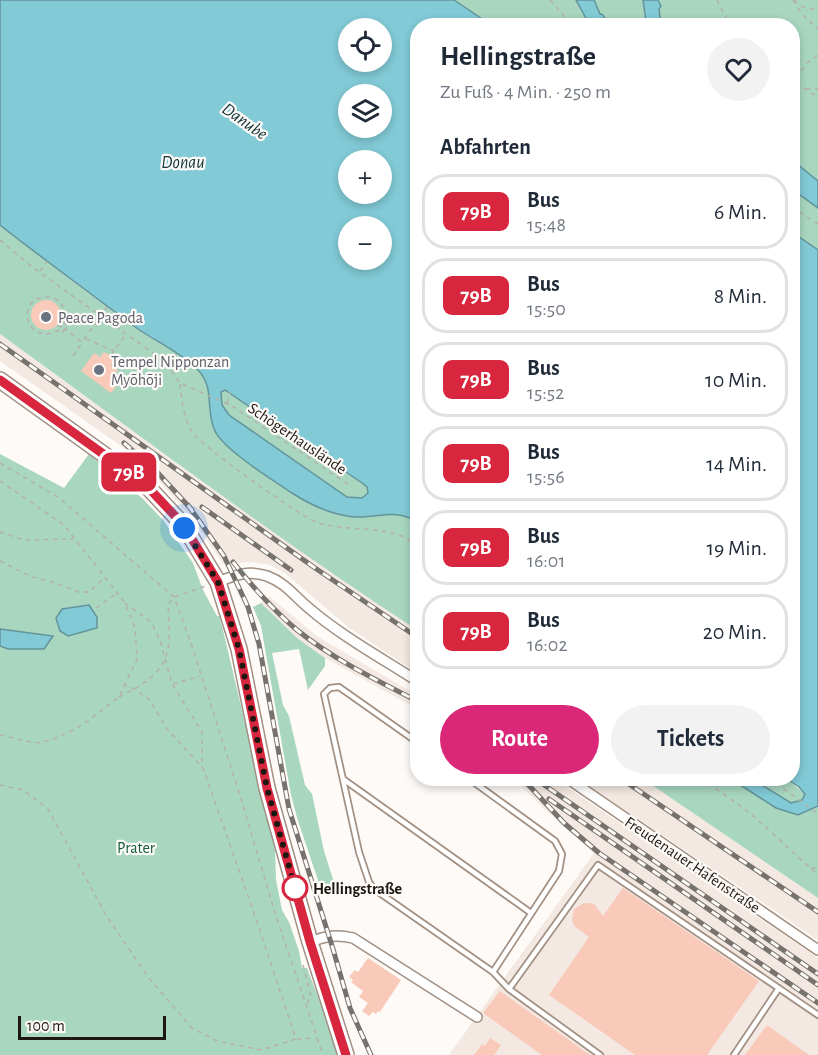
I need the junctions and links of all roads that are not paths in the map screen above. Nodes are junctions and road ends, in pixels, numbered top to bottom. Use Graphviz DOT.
graph roads {
  1 [pos="0,380"];
  2 [pos="218,582"];
  3 [pos="410,676"];
  4 [pos="410,737"];
  5 [pos="344,779"];
  6 [pos="479,786"];
  7 [pos="579,786"];
  8 [pos="531,913"];
  9 [pos="310,942"];
  10 [pos="818,950"];
  11 [pos="493,972"];
  12 [pos="779,988"];
  13 [pos="509,989"];
  14 [pos="818,1015"];
  15 [pos="477,1017"];
  16 [pos="346,1055"];
  17 [pos="600,1055"];
  18 [pos="734,1055"];
  1 -- 2 [label="main road"];
  2 -- 3 [label="street"];
  2 -- 9 [label="main road"];
  4 -- 5 [label="lane"];
  5 -- 8 [label="lane"];
  5 -- 11 [label="lane"];
  6 -- 8 [label="lane"];
  7 -- 10 [label="street, Freudenauer Hafenstraße"];
  8 -- 11 [label="lane"];
  9 -- 15 [label="street"];
  9 -- 16 [label="main road"];
  11 -- 13 [label="lane"];
  12 -- 13 [label="lane"];
  12 -- 14 [label="lane"];
  12 -- 18 [label="lane"];
  13 -- 17 [label="lane"];
}
